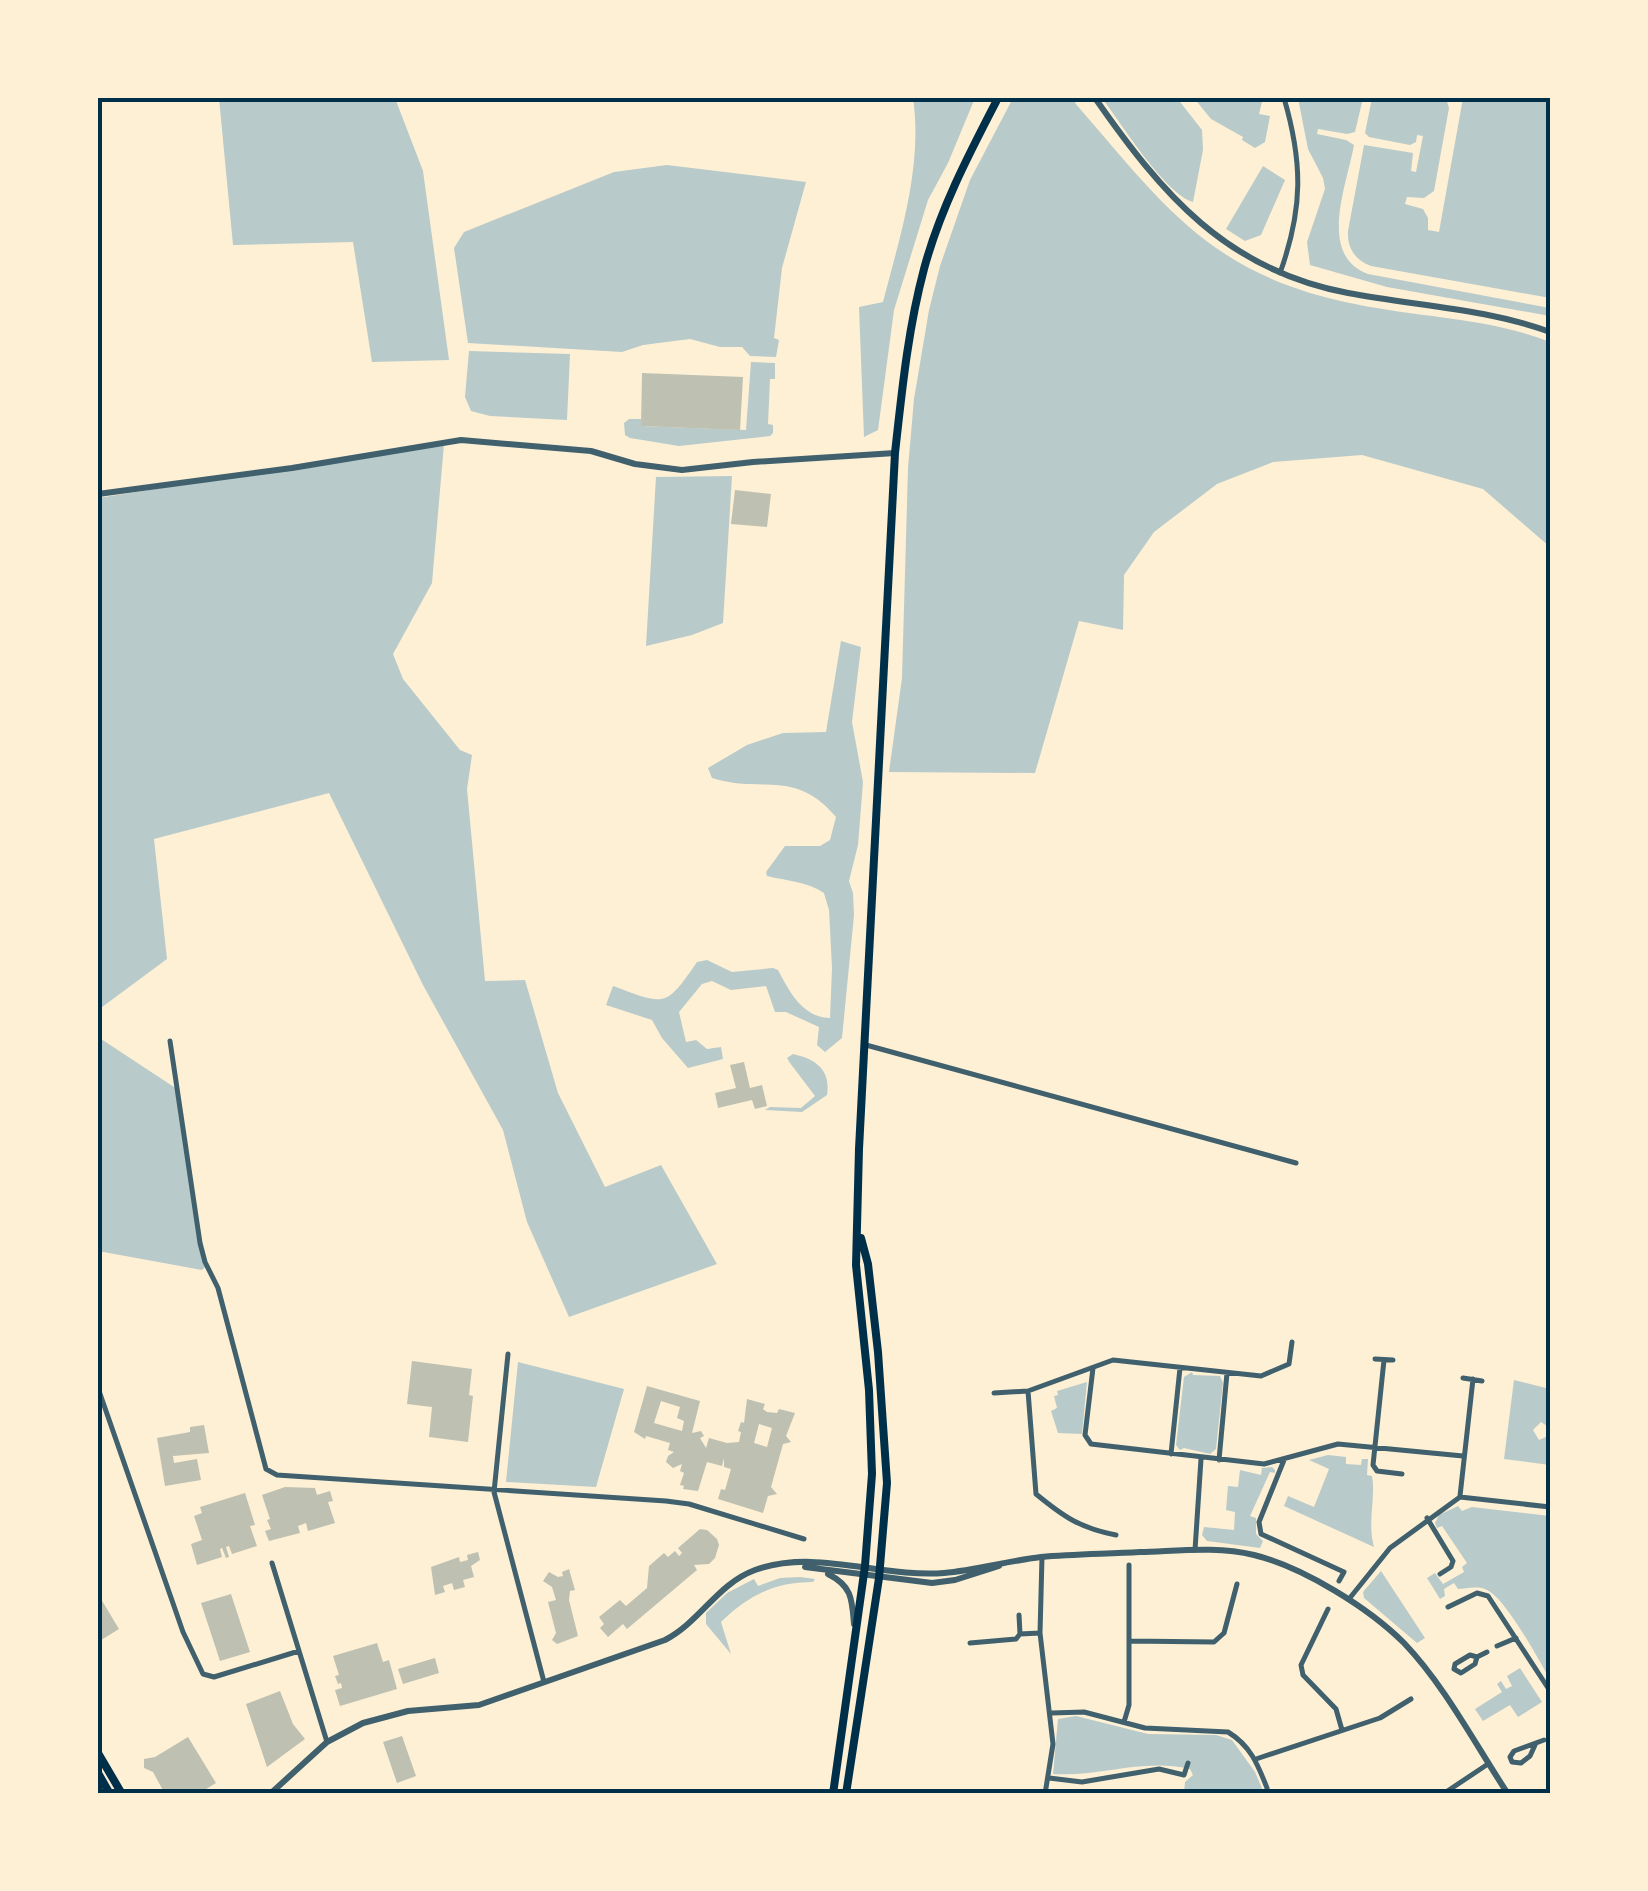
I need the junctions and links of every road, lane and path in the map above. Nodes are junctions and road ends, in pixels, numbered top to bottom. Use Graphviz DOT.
graph roads {
  1 [pos="998,98"];
  2 [pos="1095,98"];
  3 [pos="1284,98"];
  4 [pos="1280,273"];
  5 [pos="1550,332"];
  6 [pos="896,453"];
  7 [pos="98,494"];
  8 [pos="170,1042"];
  9 [pos="863,1044"];
  10 [pos="1296,1163"];
  11 [pos="858,1229"];
  12 [pos="1292,1342"];
  13 [pos="508,1354"];
  14 [pos="1375,1359"];
  15 [pos="1384,1360"];
  16 [pos="1393,1360"];
  17 [pos="1093,1368"];
  18 [pos="1180,1368"];
  19 [pos="1228,1372"];
  20 [pos="1463,1378"];
  21 [pos="1473,1380"];
  22 [pos="1482,1381"];
  23 [pos="98,1388"];
  24 [pos="1028,1391"];
  25 [pos="994,1392"];
  26 [pos="1375,1447"];
  27 [pos="1171,1454"];
  28 [pos="1463,1456"];
  29 [pos="1202,1458"];
  30 [pos="1285,1458"];
  31 [pos="1218,1460"];
  32 [pos="1402,1474"];
  33 [pos="494,1492"];
  34 [pos="1460,1497"];
  35 [pos="1550,1507"];
  36 [pos="1427,1518"];
  37 [pos="1116,1535"];
  38 [pos="804,1540"];
  39 [pos="1194,1550"];
  40 [pos="1042,1557"];
  41 [pos="272,1563"];
  42 [pos="794,1564"];
  43 [pos="1129,1565"];
  44 [pos="818,1570"];
  45 [pos="864,1571"];
  46 [pos="879,1573"];
  47 [pos="1440,1574"];
  48 [pos="1340,1582"];
  49 [pos="1237,1584"];
  50 [pos="1348,1600"];
  51 [pos="1448,1607"];
  52 [pos="1328,1610"];
  53 [pos="1019,1615"];
  54 [pos="855,1630"];
  55 [pos="1040,1633"];
  56 [pos="1020,1634"];
  57 [pos="1516,1638"];
  58 [pos="1129,1641"];
  59 [pos="970,1642"];
  60 [pos="1496,1646"];
  61 [pos="300,1651"];
  62 [pos="1487,1652"];
  63 [pos="1477,1657"];
  64 [pos="544,1682"];
  65 [pos="1550,1691"];
  66 [pos="1411,1700"];
  67 [pos="1052,1713"];
  68 [pos="1124,1722"];
  69 [pos="1342,1730"];
  70 [pos="1544,1740"];
  71 [pos="328,1742"];
  72 [pos="1535,1745"];
  73 [pos="98,1753"];
  74 [pos="1256,1759"];
  75 [pos="1188,1762"];
  76 [pos="1488,1764"];
  77 [pos="98,1773"];
  78 [pos="1049,1778"];
  79 [pos="1267,1788"];
  80 [pos="110,1794"];
  81 [pos="122,1794"];
  82 [pos="270,1794"];
  83 [pos="833,1794"];
  84 [pos="846,1794"];
  85 [pos="1044,1794"];
  86 [pos="1443,1794"];
  87 [pos="1508,1794"];
  1 -- 6 [label="main road"];
  2 -- 4 [label="street"];
  3 -- 4 [label="street"];
  4 -- 5 [label="street"];
  6 -- 7 [label="street"];
  6 -- 9 [label="main road"];
  8 -- 33 [label="street"];
  9 -- 10 [label="street"];
  9 -- 11 [label="main road"];
  11 -- 45 [label="main road"];
  11 -- 46 [label="main road"];
  12 -- 19 [label="street"];
  13 -- 33 [label="street"];
  14 -- 15 [label="street"];
  15 -- 16 [label="street"];
  15 -- 26 [label="street"];
  17 -- 18 [label="street"];
  17 -- 24 [label="street"];
  17 -- 27 [label="street"];
  18 -- 19 [label="street"];
  18 -- 27 [label="street"];
  19 -- 31 [label="street"];
  20 -- 21 [label="street"];
  21 -- 22 [label="street"];
  21 -- 28 [label="street"];
  23 -- 61 [label="street"];
  24 -- 25 [label="street"];
  24 -- 37 [label="street"];
  26 -- 28 [label="street"];
  26 -- 30 [label="street"];
  26 -- 32 [label="street"];
  27 -- 29 [label="street"];
  28 -- 34 [label="street"];
  29 -- 31 [label="street"];
  29 -- 39 [label="street"];
  30 -- 31 [label="street"];
  30 -- 48 [label="street"];
  33 -- 38 [label="street"];
  33 -- 64 [label="street"];
  34 -- 35 [label="street"];
  34 -- 36 [label="street"];
  36 -- 47 [label="street"];
  36 -- 50 [label="street"];
  39 -- 40 [label="street"];
  39 -- 50 [label="street"];
  40 -- 46 [label="street"];
  40 -- 55 [label="street"];
  41 -- 61 [label="street"];
  42 -- 44 [label="street"];
  42 -- 45 [label="street"];
  42 -- 64 [label="street"];
  43 -- 58 [label="street"];
  44 -- 45 [label="street"];
  44 -- 54 [label="street"];
  45 -- 46 [label="street"];
  45 -- 54 [label="main road"];
  46 -- 84 [label="main road"];
  49 -- 58 [label="street"];
  50 -- 76 [label="street"];
  51 -- 57 [label="street"];
  52 -- 69 [label="street"];
  53 -- 56 [label="street"];
  54 -- 83 [label="main road"];
  55 -- 56 [label="street"];
  55 -- 67 [label="street"];
  56 -- 59 [label="street"];
  57 -- 60 [label="street"];
  57 -- 65 [label="street"];
  58 -- 68 [label="street"];
  61 -- 71 [label="street"];
  62 -- 63 [label="street"];
  64 -- 71 [label="street"];
  66 -- 69 [label="street"];
  67 -- 68 [label="street"];
  67 -- 78 [label="street"];
  68 -- 74 [label="street"];
  69 -- 74 [label="street"];
  70 -- 72 [label="street"];
  71 -- 82 [label="street"];
  72 -- 72 [label="street"];
  73 -- 81 [label="main road"];
  74 -- 79 [label="street"];
  75 -- 78 [label="street"];
  76 -- 86 [label="street"];
  76 -- 87 [label="street"];
  77 -- 80 [label="main road"];
  78 -- 85 [label="street"];
}
